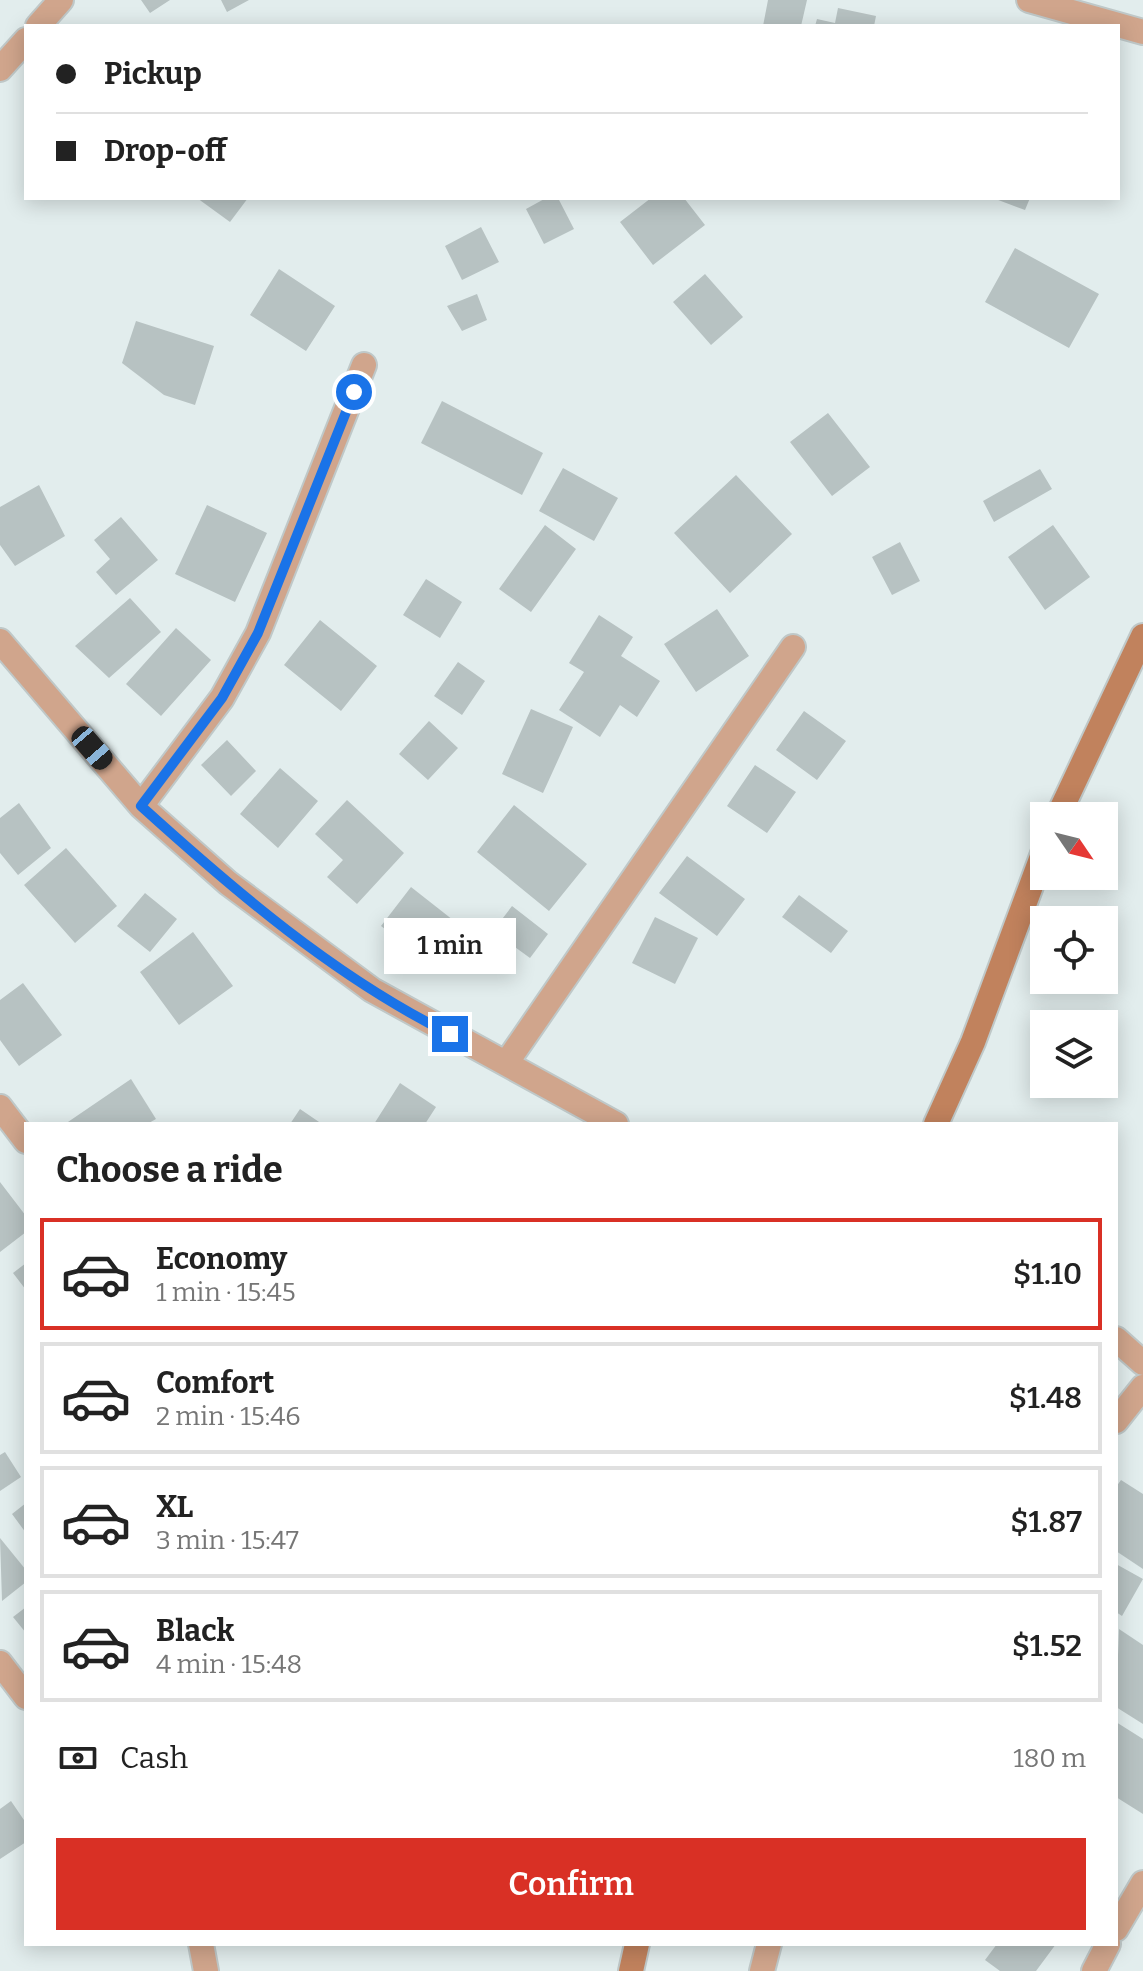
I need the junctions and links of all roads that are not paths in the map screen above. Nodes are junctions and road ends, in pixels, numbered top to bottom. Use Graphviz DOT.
graph roads {
  1 [pos="61,0"];
  2 [pos="1029,0"];
  3 [pos="40,24"];
  4 [pos="1114,24"];
  5 [pos="1120,26"];
  6 [pos="1143,32"];
  7 [pos="24,42"];
  8 [pos="2,60"];
  9 [pos="364,365"];
  10 [pos="1143,636"];
  11 [pos="0,641"];
  12 [pos="793,647"];
  13 [pos="1065,802"];
  14 [pos="141,806"];
  15 [pos="1030,889"];
  16 [pos="507,1062"];
  17 [pos="0,1107"];
  18 [pos="612,1122"];
  19 [pos="937,1122"];
  20 [pos="24,1138"];
  21 [pos="1118,1341"];
  22 [pos="1143,1363"];
  23 [pos="1143,1387"];
  24 [pos="1118,1418"];
  25 [pos="0,1663"];
  26 [pos="24,1694"];
  27 [pos="1143,1883"];
  28 [pos="1120,1913"];
  29 [pos="201,1946"];
  30 [pos="637,1946"];
  31 [pos="768,1946"];
  32 [pos="1107,1946"];
  33 [pos="206,1971"];
  34 [pos="631,1971"];
  35 [pos="762,1971"];
  36 [pos="1094,1971"];
  1 -- 3 [label="street"];
  2 -- 4 [label="street"];
  5 -- 6 [label="street"];
  7 -- 8 [label="street"];
  9 -- 14 [label="street"];
  10 -- 13 [label="main road"];
  11 -- 14 [label="street"];
  12 -- 16 [label="street"];
  14 -- 16 [label="street"];
  15 -- 19 [label="main road"];
  16 -- 18 [label="street"];
  17 -- 20 [label="street"];
  21 -- 22 [label="street"];
  23 -- 24 [label="street"];
  25 -- 26 [label="street"];
  27 -- 28 [label="street"];
  29 -- 33 [label="street"];
  30 -- 34 [label="main road"];
  31 -- 35 [label="street"];
  32 -- 36 [label="street"];
}
